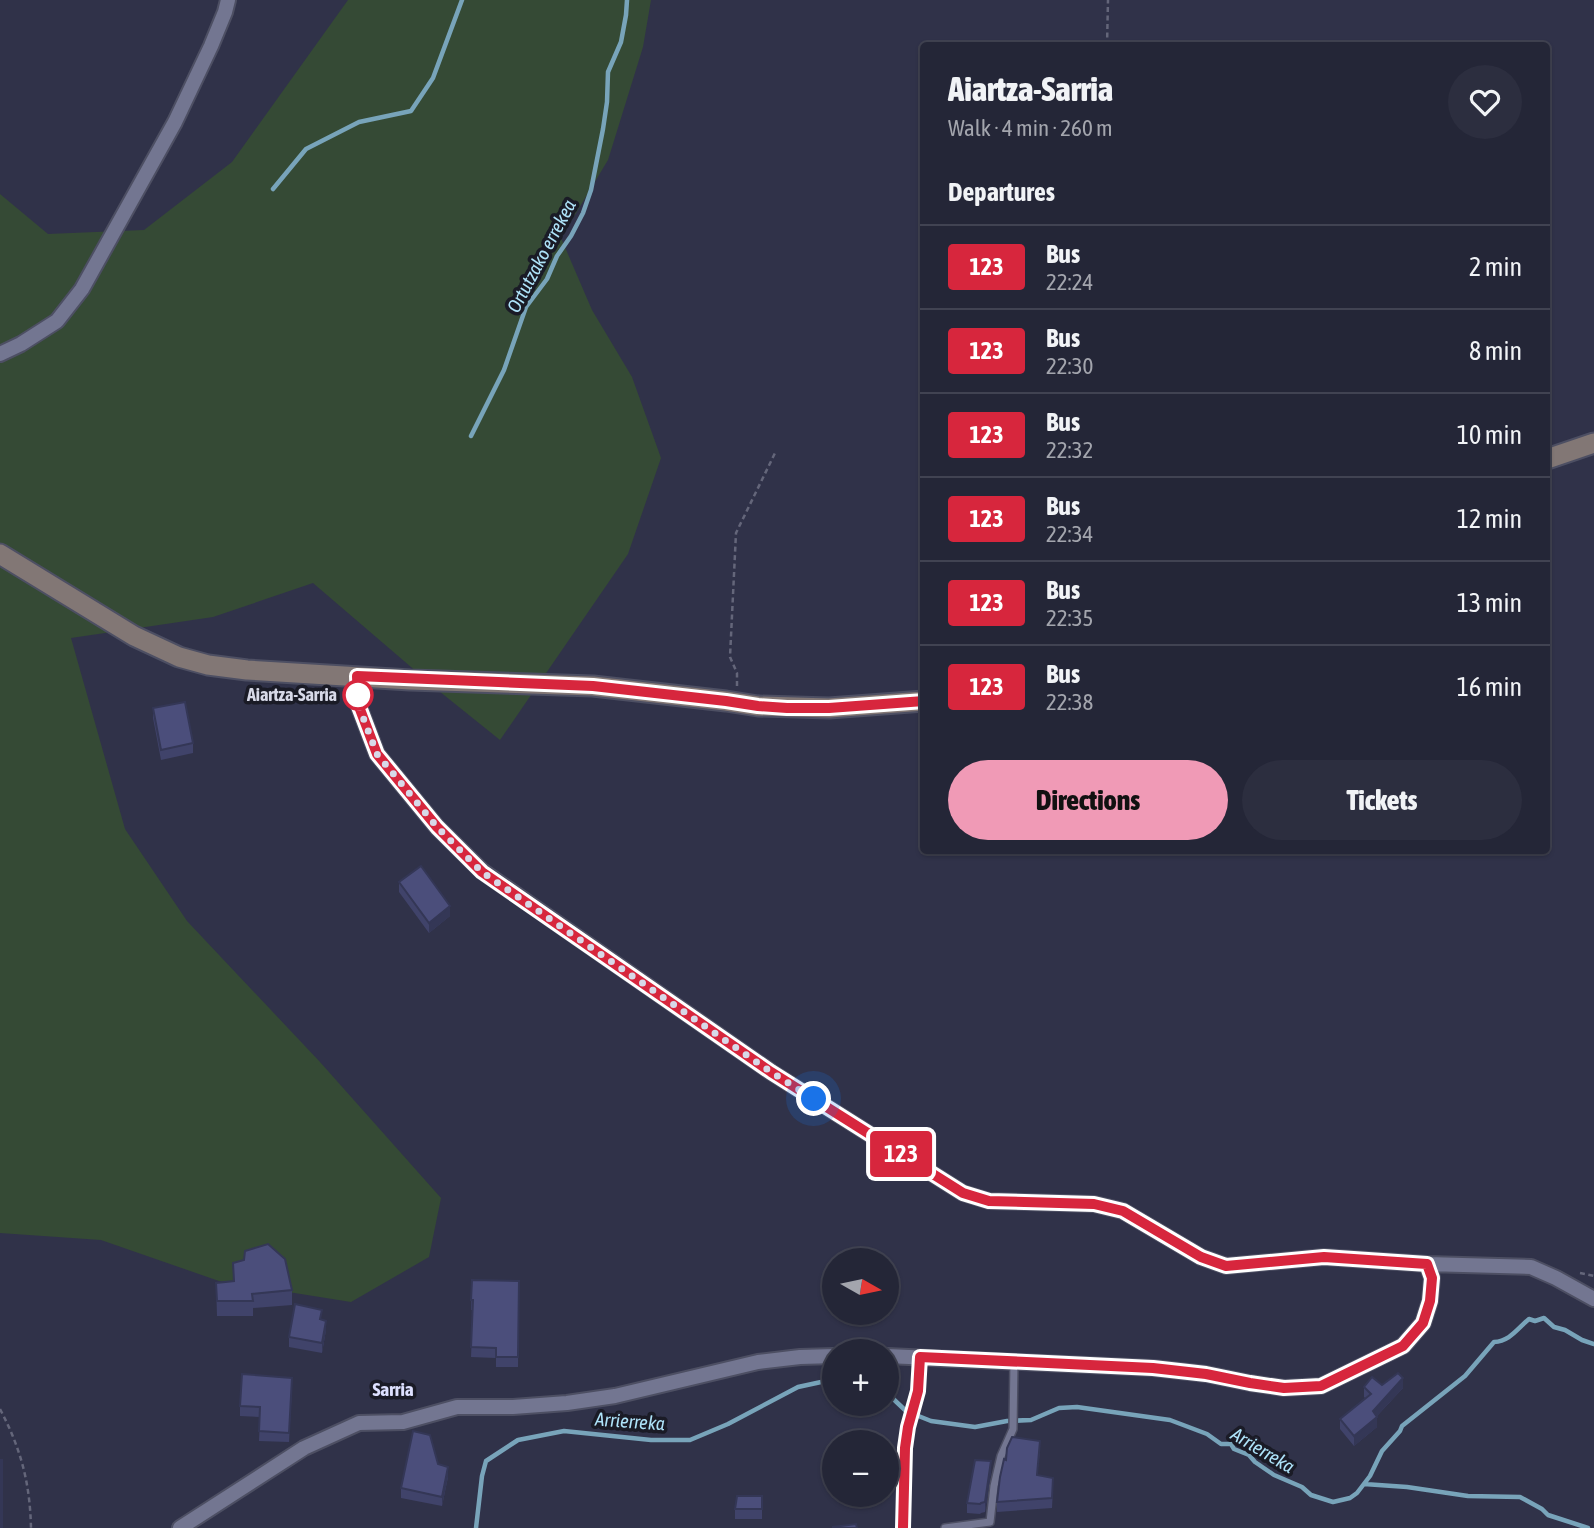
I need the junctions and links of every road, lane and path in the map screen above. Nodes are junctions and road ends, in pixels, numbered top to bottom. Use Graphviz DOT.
graph roads {
  1 [pos="228,0"];
  2 [pos="1108,0"];
  3 [pos="1107,42"];
  4 [pos="0,354"];
  5 [pos="1594,443"];
  6 [pos="776,451"];
  7 [pos="1550,458"];
  8 [pos="0,554"];
  9 [pos="357,676"];
  10 [pos="920,701"];
  11 [pos="738,703"];
  12 [pos="1427,1264"];
  13 [pos="1594,1299"];
  14 [pos="822,1356"];
  15 [pos="899,1356"];
  16 [pos="920,1357"];
  17 [pos="1014,1362"];
  18 [pos="0,1409"];
  19 [pos="31,1528"];
  20 [pos="180,1528"];
  21 [pos="903,1528"];
  22 [pos="946,1528"];
  1 -- 4 [label="street"];
  2 -- 3 [label="path"];
  5 -- 7 [label="street"];
  6 -- 11 [label="path"];
  8 -- 9 [label="street"];
  9 -- 11 [label="street"];
  9 -- 12 [label="street"];
  10 -- 11 [label="street"];
  12 -- 13 [label="street"];
  12 -- 17 [label="street"];
  14 -- 20 [label="street"];
  15 -- 16 [label="street"];
  16 -- 17 [label="street"];
  16 -- 21 [label="lane"];
  17 -- 22 [label="lane"];
  18 -- 19 [label="path"];
}
